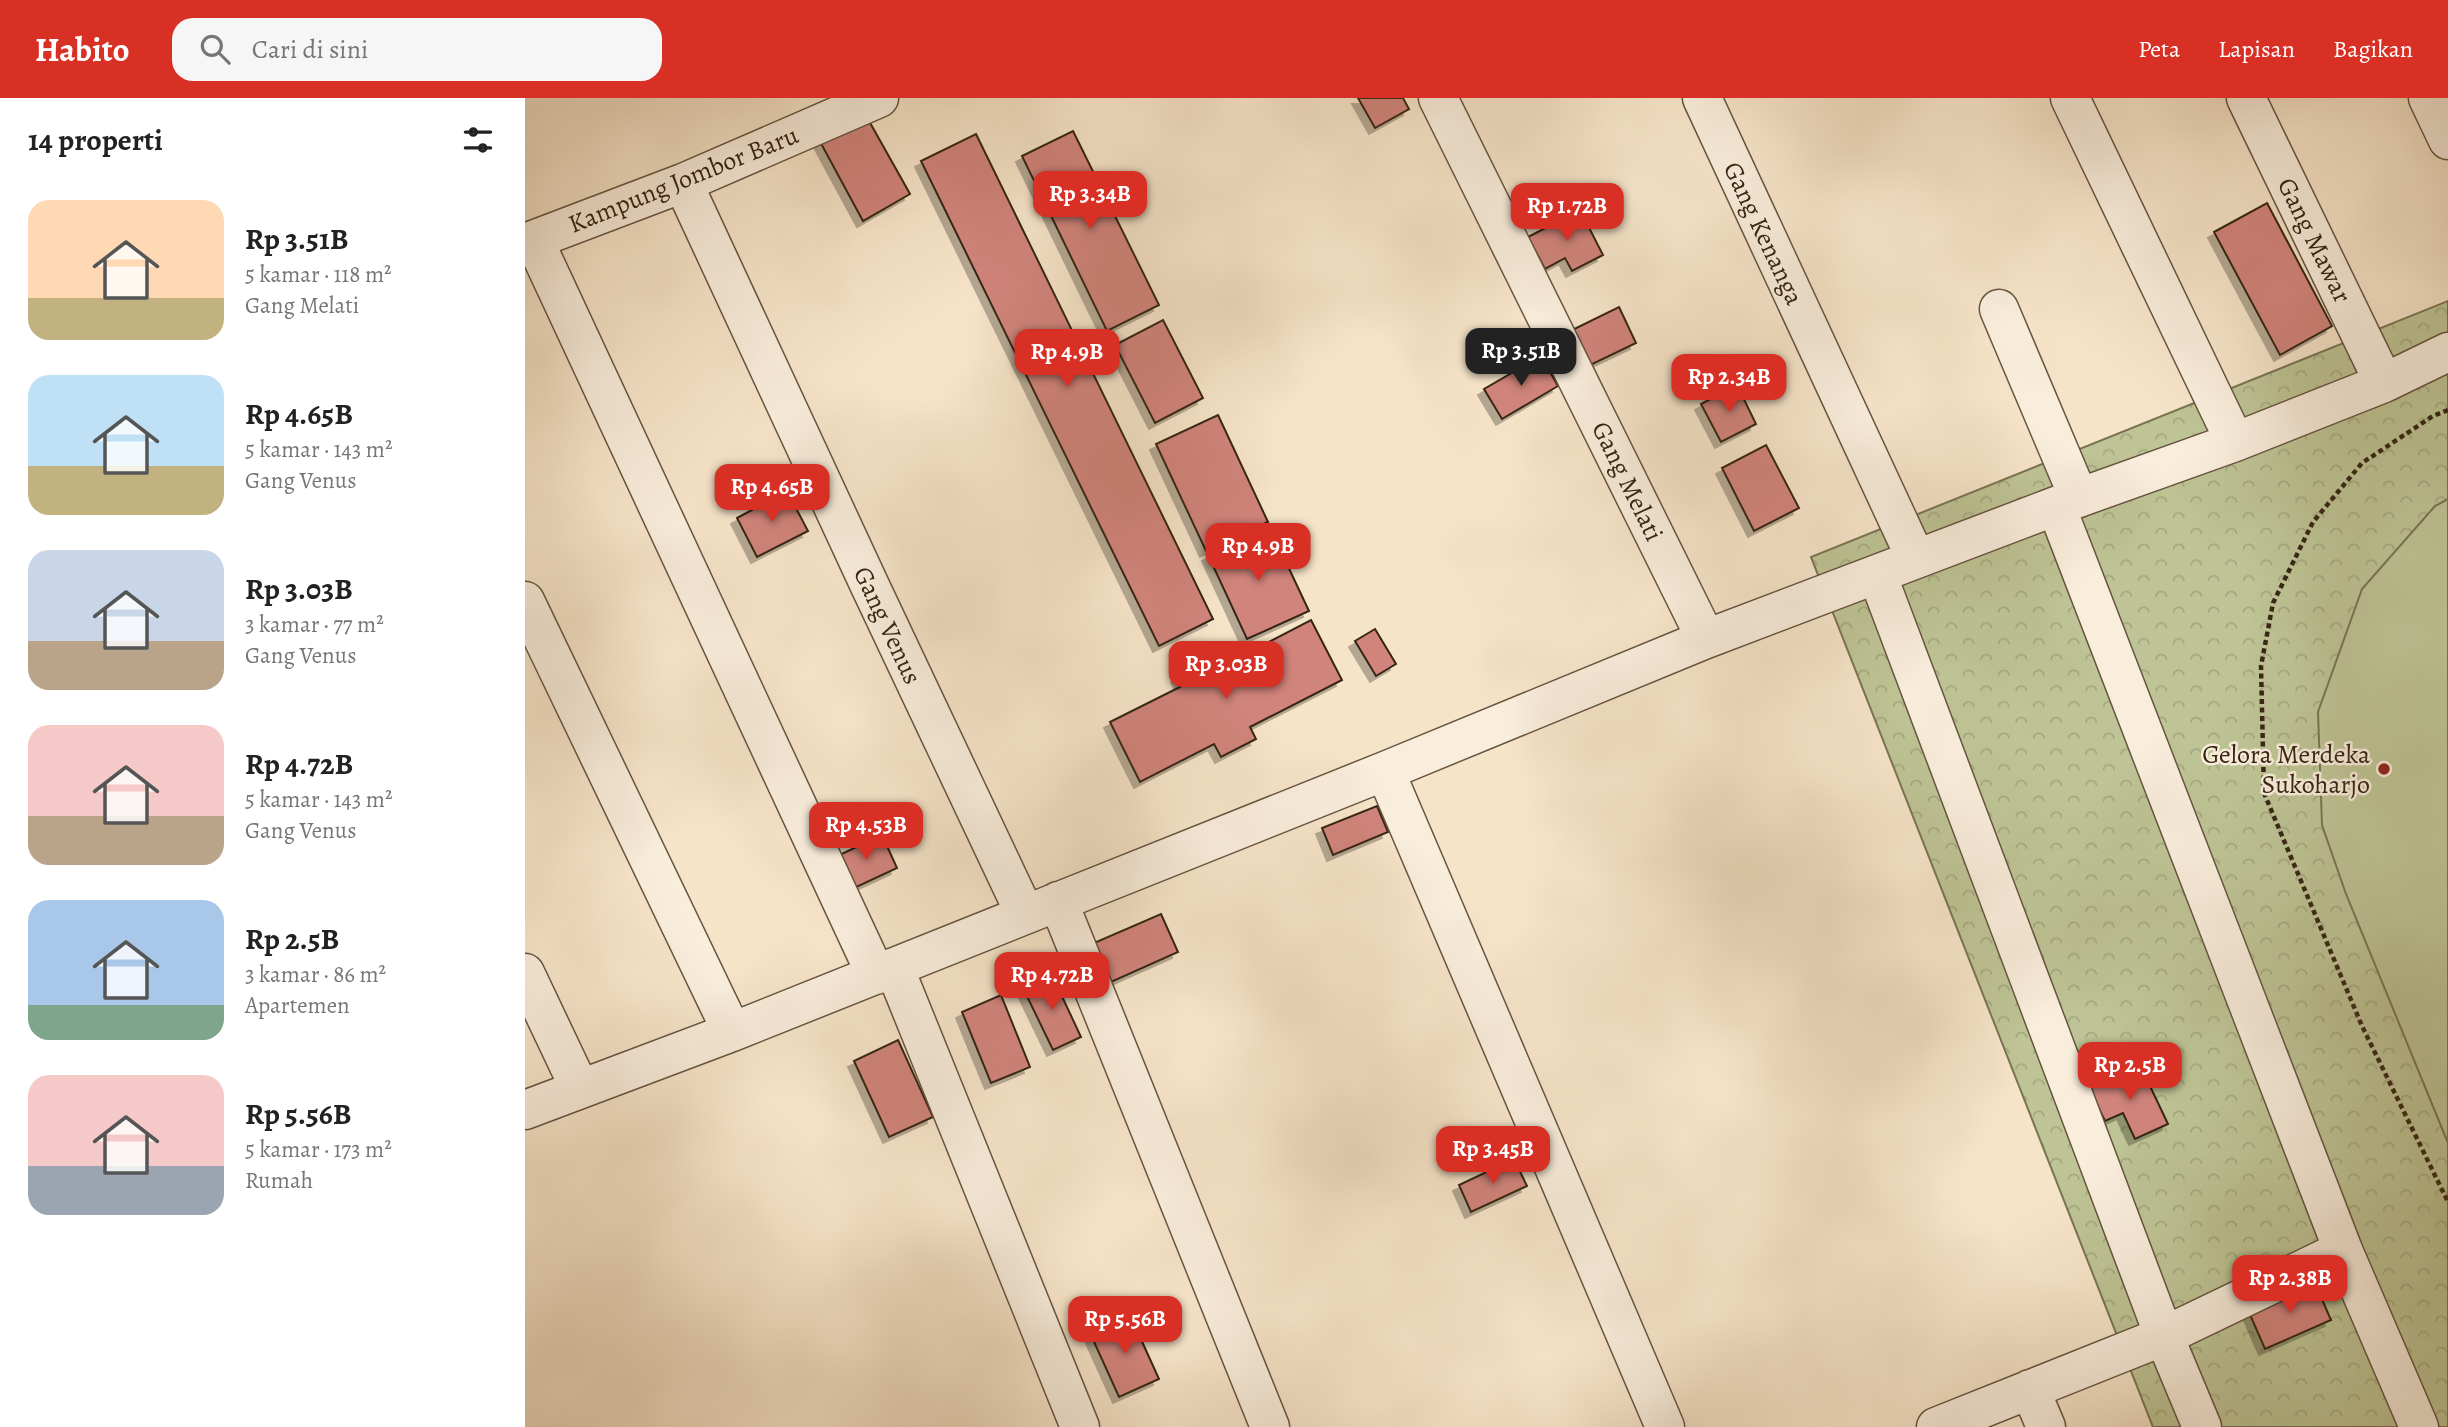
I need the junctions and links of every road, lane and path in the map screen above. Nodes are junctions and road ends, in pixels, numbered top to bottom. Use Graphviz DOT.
graph roads {
  1 [pos="879,98"];
  2 [pos="1438,98"];
  3 [pos="1702,98"];
  4 [pos="2070,98"];
  5 [pos="2246,98"];
  6 [pos="2428,98"];
  7 [pos="2448,140"];
  8 [pos="683,183"];
  9 [pos="529,241"];
  10 [pos="1999,309"];
  11 [pos="2448,352"];
  12 [pos="2384,383"];
  13 [pos="2448,410"];
  14 [pos="2235,442"];
  15 [pos="2067,502"];
  16 [pos="1916,559"];
  17 [pos="1877,574"];
  18 [pos="525,601"];
  19 [pos="1706,639"];
  20 [pos="1385,771"];
  21 [pos="1042,908"];
  22 [pos="885,971"];
  23 [pos="525,973"];
  24 [pos="732,1032"];
  25 [pos="580,1089"];
  26 [pos="525,1110"];
  27 [pos="2448,1202"];
  28 [pos="2343,1250"];
  29 [pos="2164,1336"];
  30 [pos="2031,1389"];
  31 [pos="1080,1427"];
  32 [pos="1270,1427"];
  33 [pos="1665,1427"];
  34 [pos="1936,1427"];
  35 [pos="2046,1427"];
  36 [pos="2202,1427"];
  37 [pos="2419,1427"];
  1 -- 8 [label="street, Kampung Jombor Baru"];
  2 -- 19 [label="street, Gang Melati"];
  3 -- 16 [label="street, Gang Kenanga"];
  4 -- 14 [label="street"];
  5 -- 12 [label="street, Gang Mawar"];
  6 -- 7 [label="street"];
  8 -- 9 [label="street, Kampung Jombor Baru"];
  8 -- 21 [label="street, Gang Venus"];
  9 -- 22 [label="street"];
  10 -- 15 [label="street"];
  11 -- 12 [label="street"];
  12 -- 14 [label="street"];
  13 -- 27 [label="path"];
  14 -- 15 [label="street"];
  15 -- 16 [label="street"];
  15 -- 28 [label="street"];
  16 -- 17 [label="street"];
  17 -- 19 [label="street"];
  17 -- 29 [label="street"];
  18 -- 24 [label="street"];
  19 -- 20 [label="street"];
  20 -- 21 [label="street"];
  20 -- 33 [label="street"];
  21 -- 22 [label="street"];
  21 -- 32 [label="street, Gang Venus"];
  22 -- 24 [label="street"];
  22 -- 31 [label="street"];
  23 -- 25 [label="street"];
  24 -- 25 [label="street"];
  25 -- 26 [label="street"];
  28 -- 29 [label="street"];
  28 -- 37 [label="street"];
  29 -- 30 [label="street"];
  29 -- 36 [label="street"];
  30 -- 34 [label="street"];
  30 -- 35 [label="street"];
}
